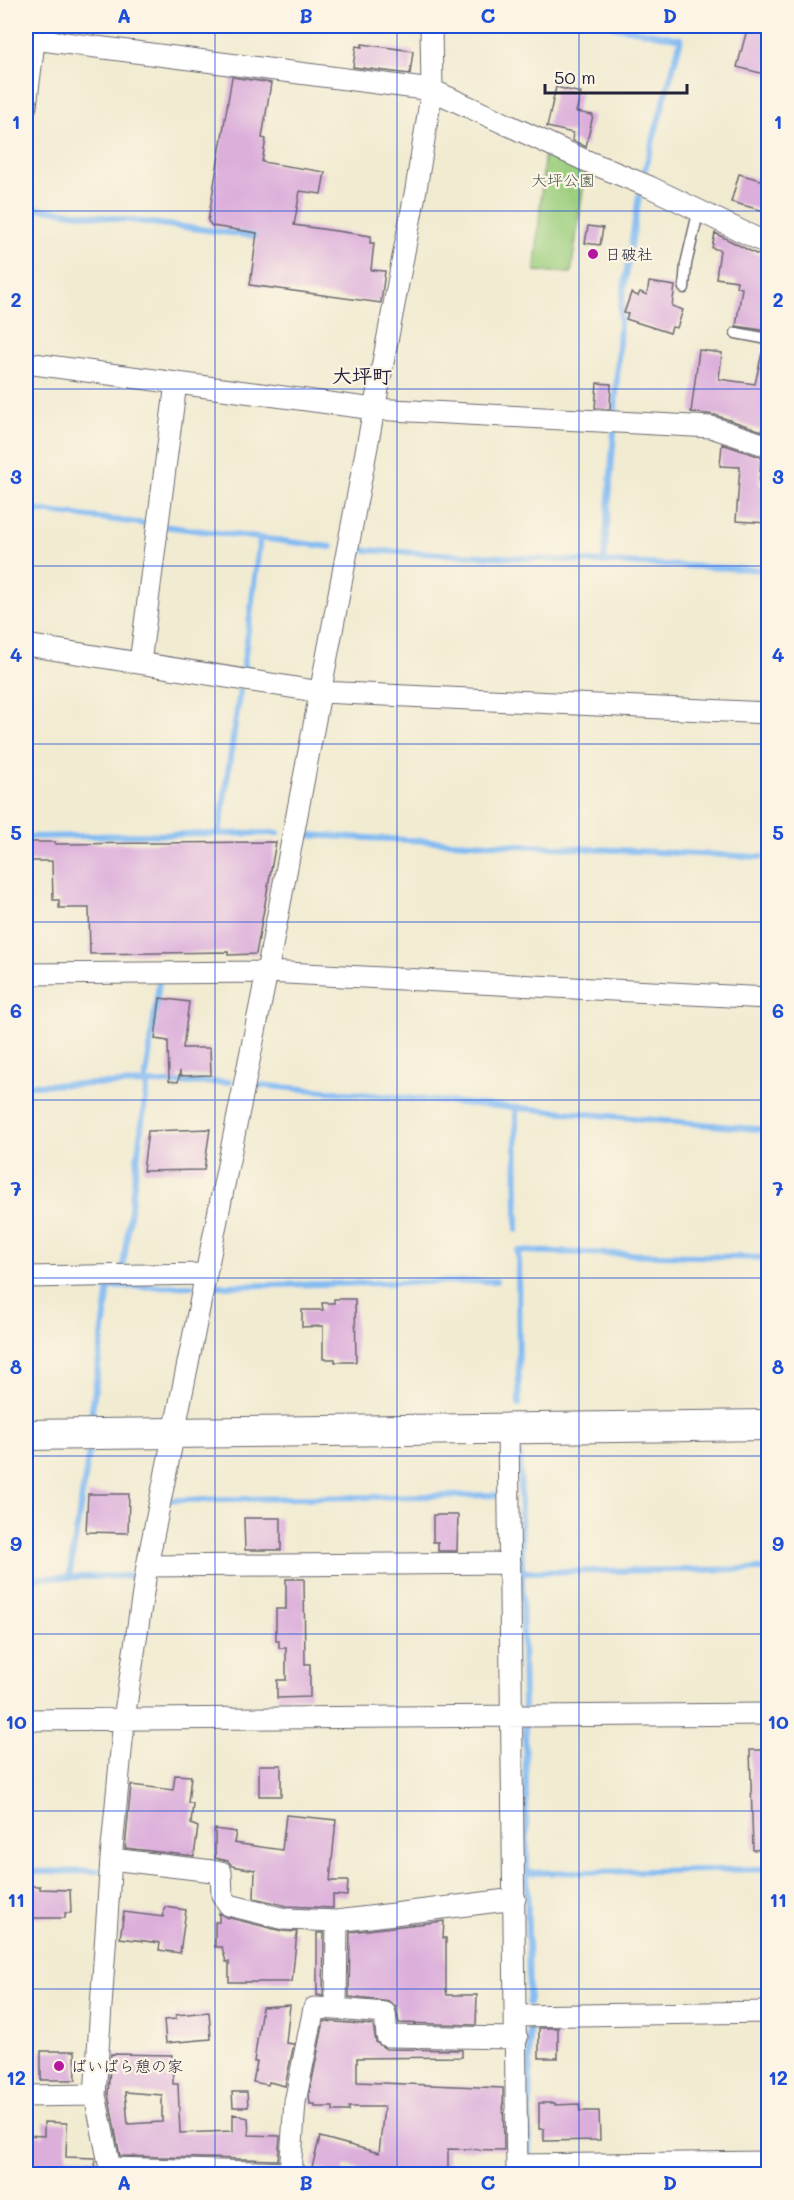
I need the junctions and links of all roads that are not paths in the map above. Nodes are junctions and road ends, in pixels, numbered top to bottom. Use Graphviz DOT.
graph roads {
  1 [pos="431,26"];
  2 [pos="32,34"];
  3 [pos="432,90"];
  4 [pos="26,106"];
  5 [pos="699,209"];
  6 [pos="768,244"];
  7 [pos="684,288"];
  8 [pos="736,333"];
  9 [pos="768,339"];
  10 [pos="26,363"];
  11 [pos="177,383"];
  12 [pos="374,409"];
  13 [pos="768,444"];
  14 [pos="26,645"];
  15 [pos="140,663"];
  16 [pos="321,692"];
  17 [pos="768,712"];
  18 [pos="267,972"];
  19 [pos="26,974"];
  20 [pos="768,998"];
  21 [pos="206,1274"];
  22 [pos="26,1277"];
  23 [pos="768,1425"];
  24 [pos="508,1429"];
  25 [pos="174,1433"];
  26 [pos="26,1435"];
  27 [pos="510,1563"];
  28 [pos="147,1566"];
  29 [pos="768,1714"];
  30 [pos="512,1716"];
  31 [pos="123,1719"];
  32 [pos="26,1720"];
  33 [pos="111,1859"];
  34 [pos="515,1899"];
  35 [pos="337,1921"];
  36 [pos="336,2009"];
  37 [pos="768,2012"];
  38 [pos="517,2016"];
  39 [pos="517,2038"];
  40 [pos="95,2095"];
  41 [pos="26,2096"];
  42 [pos="768,2162"];
  43 [pos="517,2170"];
  44 [pos="109,2171"];
  45 [pos="293,2174"];
  1 -- 3 [label="street"];
  2 -- 3 [label="street"];
  2 -- 4 [label="street"];
  3 -- 5 [label="street"];
  3 -- 12 [label="street"];
  5 -- 6 [label="street"];
  5 -- 7 [label="lane"];
  8 -- 9 [label="lane"];
  10 -- 11 [label="street"];
  11 -- 12 [label="street"];
  11 -- 15 [label="street"];
  12 -- 13 [label="street"];
  12 -- 16 [label="street"];
  14 -- 15 [label="street"];
  15 -- 16 [label="street"];
  16 -- 17 [label="street"];
  16 -- 18 [label="street"];
  18 -- 19 [label="street"];
  18 -- 20 [label="street"];
  18 -- 21 [label="street"];
  21 -- 22 [label="street"];
  21 -- 25 [label="street"];
  23 -- 24 [label="street"];
  24 -- 25 [label="street"];
  24 -- 27 [label="street"];
  25 -- 26 [label="street"];
  25 -- 28 [label="street"];
  27 -- 28 [label="street"];
  27 -- 30 [label="street"];
  28 -- 31 [label="street"];
  29 -- 30 [label="street"];
  30 -- 31 [label="street"];
  30 -- 34 [label="street"];
  31 -- 32 [label="street"];
  31 -- 33 [label="street"];
  33 -- 35 [label="street"];
  33 -- 40 [label="street"];
  34 -- 35 [label="street"];
  34 -- 38 [label="street"];
  35 -- 36 [label="street"];
  36 -- 39 [label="street"];
  36 -- 45 [label="street"];
  37 -- 38 [label="street"];
  38 -- 39 [label="street"];
  39 -- 43 [label="street"];
  40 -- 41 [label="street"];
  40 -- 44 [label="street"];
  42 -- 43 [label="street"];
  44 -- 45 [label="street"];
}
